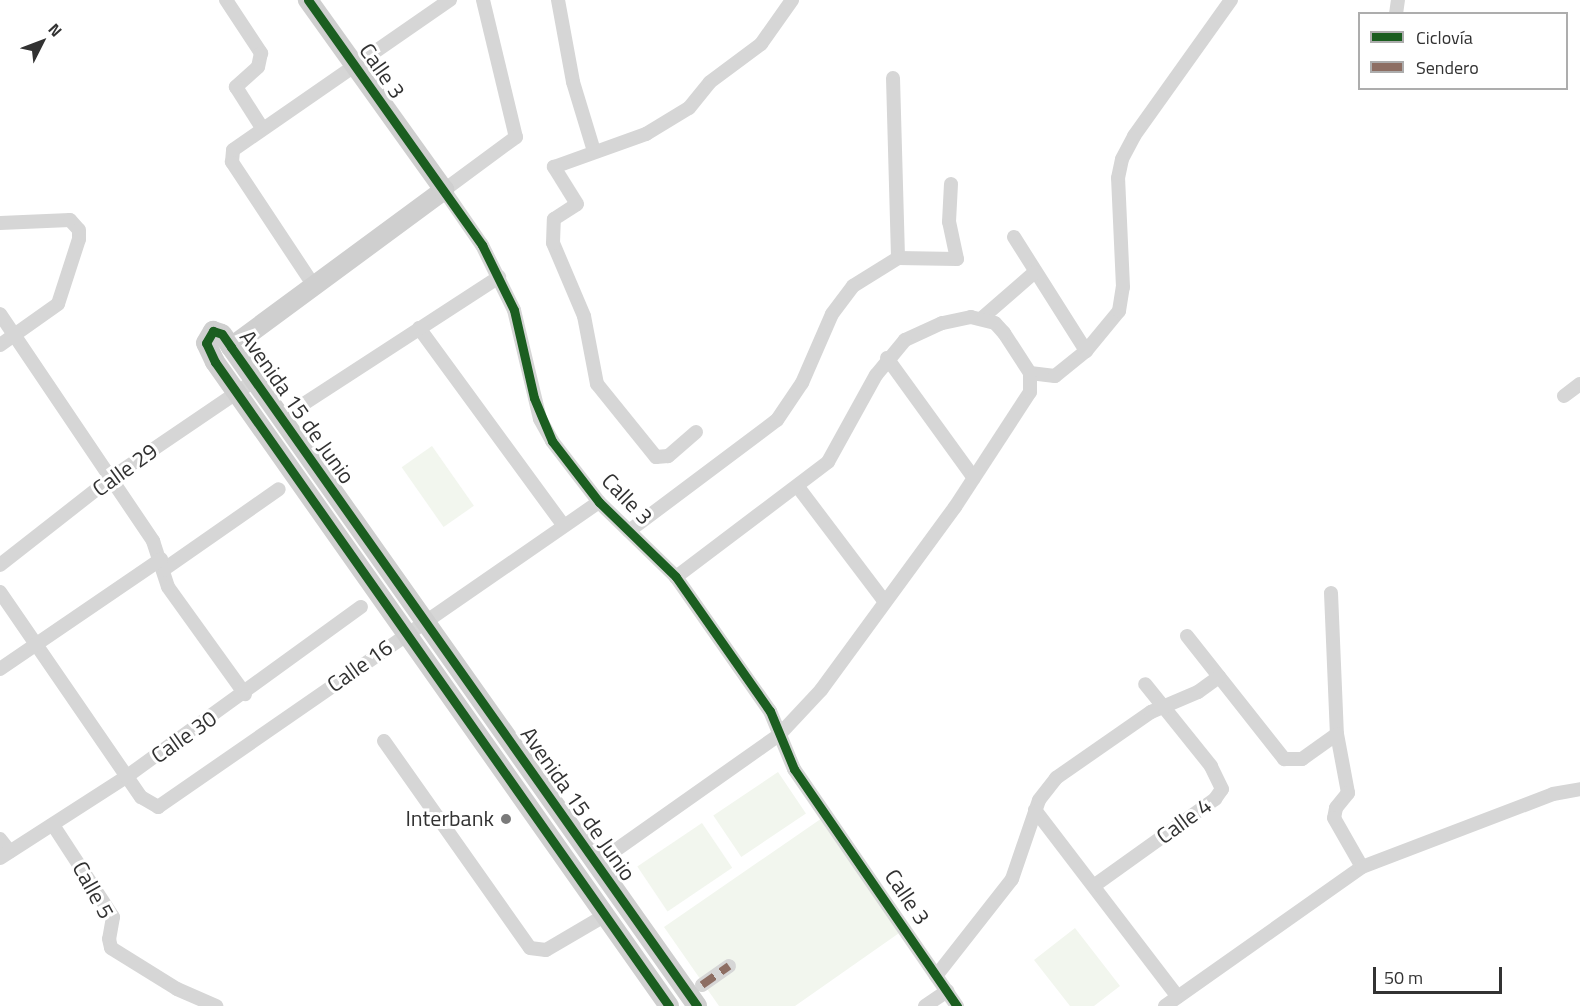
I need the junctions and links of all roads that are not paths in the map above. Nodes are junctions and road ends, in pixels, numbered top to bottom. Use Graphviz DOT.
graph roads {
  1 [pos="226,0"];
  2 [pos="308,0"];
  3 [pos="450,0"];
  4 [pos="483,0"];
  5 [pos="558,0"];
  6 [pos="792,0"];
  7 [pos="1231,0"];
  8 [pos="355,65"];
  9 [pos="893,78"];
  10 [pos="262,128"];
  11 [pos="594,151"];
  12 [pos="951,184"];
  13 [pos="444,190"];
  14 [pos="0,223"];
  15 [pos="1014,237"];
  16 [pos="898,258"];
  17 [pos="1035,272"];
  18 [pos="499,277"];
  19 [pos="314,286"];
  20 [pos="0,314"];
  21 [pos="982,318"];
  22 [pos="419,328"];
  23 [pos="14,336"];
  24 [pos="0,345"];
  25 [pos="231,347"];
  26 [pos="1086,351"];
  27 [pos="887,358"];
  28 [pos="1030,373"];
  29 [pos="255,380"];
  30 [pos="1580,384"];
  31 [pos="236,392"];
  32 [pos="1564,396"];
  33 [pos="282,418"];
  34 [pos="696,432"];
  35 [pos="111,478"];
  36 [pos="974,478"];
  37 [pos="798,487"];
  38 [pos="279,489"];
  39 [pos="599,502"];
  40 [pos="564,526"];
  41 [pos="629,531"];
  42 [pos="162,564"];
  43 [pos="0,565"];
  44 [pos="676,577"];
  45 [pos="0,592"];
  46 [pos="1331,593"];
  47 [pos="885,602"];
  48 [pos="361,607"];
  49 [pos="425,621"];
  50 [pos="408,633"];
  51 [pos="1187,636"];
  52 [pos="35,645"];
  53 [pos="0,669"];
  54 [pos="1219,677"];
  55 [pos="1145,684"];
  56 [pos="245,693"];
  57 [pos="1163,705"];
  58 [pos="1338,734"];
  59 [pos="778,735"];
  60 [pos="384,741"];
  61 [pos="126,777"];
  62 [pos="1580,789"];
  63 [pos="1035,810"];
  64 [pos="53,825"];
  65 [pos="0,839"];
  66 [pos="5,855"];
  67 [pos="596,864"];
  68 [pos="1362,867"];
  69 [pos="1095,885"];
  70 [pos="604,916"];
  71 [pos="729,966"];
  72 [pos="936,976"];
  73 [pos="702,985"];
  74 [pos="947,992"];
  75 [pos="1178,997"];
  76 [pos="216,1006"];
  77 [pos="669,1006"];
  78 [pos="697,1006"];
  79 [pos="925,1006"];
  80 [pos="957,1006"];
  81 [pos="1165,1006"];
  1 -- 10 [label="street"];
  2 -- 8 [label="street, Calle 3"];
  3 -- 8 [label="street"];
  4 -- 13 [label="street"];
  5 -- 11 [label="street"];
  6 -- 11 [label="street"];
  7 -- 26 [label="street"];
  8 -- 10 [label="street"];
  8 -- 13 [label="street, Calle 3"];
  9 -- 16 [label="street"];
  10 -- 19 [label="street"];
  11 -- 34 [label="street"];
  12 -- 16 [label="street"];
  13 -- 18 [label="street, Calle 3"];
  13 -- 19 [label="street"];
  14 -- 23 [label="street"];
  15 -- 17 [label="street"];
  16 -- 41 [label="street"];
  17 -- 21 [label="street"];
  17 -- 26 [label="street"];
  18 -- 22 [label="street"];
  18 -- 39 [label="street, Calle 3"];
  19 -- 25 [label="street"];
  20 -- 23 [label="street"];
  21 -- 27 [label="street"];
  21 -- 28 [label="street"];
  22 -- 33 [label="street"];
  22 -- 40 [label="street"];
  23 -- 24 [label="street"];
  23 -- 35 [label="street"];
  25 -- 29 [label="street, Avenida 15 de Junio"];
  25 -- 31 [label="street, Avenida 15 de Junio"];
  26 -- 28 [label="street"];
  27 -- 36 [label="street"];
  27 -- 37 [label="street"];
  28 -- 36 [label="street"];
  29 -- 31 [label="street, Calle 29"];
  29 -- 33 [label="street, Avenida 15 de Junio"];
  30 -- 32 [label="street"];
  31 -- 35 [label="street, Calle 29"];
  31 -- 50 [label="street, Avenida 15 de Junio"];
  33 -- 49 [label="street, Avenida 15 de Junio"];
  35 -- 42 [label="street"];
  35 -- 43 [label="street, Calle 29"];
  36 -- 47 [label="street"];
  37 -- 44 [label="street"];
  37 -- 47 [label="street"];
  38 -- 42 [label="street"];
  39 -- 40 [label="street, Calle 16"];
  39 -- 41 [label="street, Calle 3"];
  40 -- 49 [label="street, Calle 16"];
  41 -- 44 [label="street, Calle 3"];
  42 -- 52 [label="street"];
  42 -- 56 [label="street"];
  44 -- 59 [label="street, Calle 3"];
  45 -- 52 [label="street"];
  46 -- 58 [label="street"];
  47 -- 59 [label="street"];
  48 -- 56 [label="street, Calle 30"];
  49 -- 50 [label="street, Calle 16"];
  49 -- 67 [label="street, Avenida 15 de Junio"];
  50 -- 61 [label="street, Calle 16"];
  50 -- 70 [label="street, Avenida 15 de Junio"];
  51 -- 54 [label="street"];
  52 -- 53 [label="street"];
  52 -- 61 [label="street"];
  54 -- 57 [label="street"];
  54 -- 58 [label="street"];
  55 -- 57 [label="street, Calle 4"];
  56 -- 61 [label="street, Calle 30"];
  57 -- 63 [label="street"];
  57 -- 69 [label="street, Calle 4"];
  58 -- 68 [label="street"];
  59 -- 67 [label="street"];
  59 -- 72 [label="street, Calle 3"];
  60 -- 70 [label="street"];
  61 -- 64 [label="street, Calle 30"];
  62 -- 68 [label="street"];
  63 -- 69 [label="street"];
  63 -- 72 [label="street"];
  64 -- 66 [label="street, Calle 30"];
  64 -- 76 [label="street, Calle 5"];
  65 -- 66 [label="street"];
  67 -- 78 [label="street, Avenida 15 de Junio"];
  68 -- 75 [label="street"];
  69 -- 75 [label="street"];
  70 -- 77 [label="street, Avenida 15 de Junio"];
  71 -- 73 [label="street"];
  72 -- 74 [label="street, Calle 3"];
  74 -- 79 [label="street"];
  74 -- 80 [label="street, Calle 3"];
  75 -- 81 [label="street"];
}
